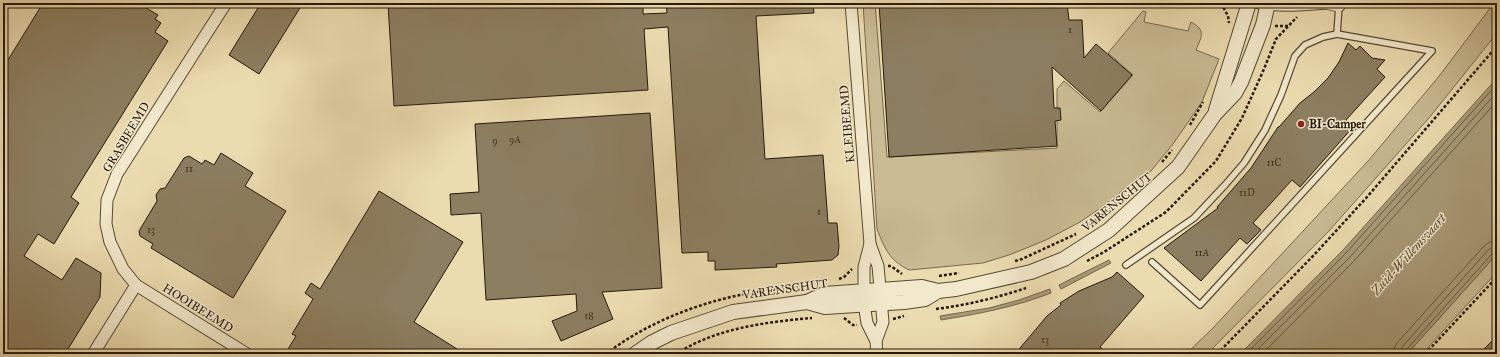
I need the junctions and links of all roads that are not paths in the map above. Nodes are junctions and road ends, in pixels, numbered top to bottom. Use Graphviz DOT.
graph roads {
  1 [pos="851,3"];
  2 [pos="1249,3"];
  3 [pos="1325,3"];
  4 [pos="223,4"];
  5 [pos="1265,4"];
  6 [pos="1339,5"];
  7 [pos="1337,34"];
  8 [pos="1215,114"];
  9 [pos="870,244"];
  10 [pos="1152,262"];
  11 [pos="1126,265"];
  12 [pos="136,285"];
  13 [pos="880,296"];
  14 [pos="864,298"];
  15 [pos="876,342"];
  16 [pos="93,354"];
  17 [pos="247,354"];
  18 [pos="635,354"];
  19 [pos="877,354"];
  1 -- 9 [label="street, KLEIBEEMD"];
  2 -- 8 [label="street, VARENSCHUT"];
  3 -- 5 [label="street, VARENSCHUT"];
  3 -- 6 [label="street, VARENSCHUT"];
  4 -- 12 [label="street, GRASBEEMD"];
  5 -- 8 [label="street, VARENSCHUT"];
  6 -- 7 [label="lane"];
  7 -- 10 [label="lane"];
  7 -- 11 [label="lane"];
  8 -- 13 [label="street, VARENSCHUT"];
  9 -- 13 [label="street, KLEIBEEMD"];
  9 -- 14 [label="street, KLEIBEEMD"];
  12 -- 16 [label="street"];
  12 -- 17 [label="street, HOOIBEEMD"];
  13 -- 14 [label="street, VARENSCHUT"];
  13 -- 15 [label="street"];
  14 -- 15 [label="street"];
  14 -- 18 [label="street, VARENSCHUT"];
  15 -- 19 [label="street"];
}
